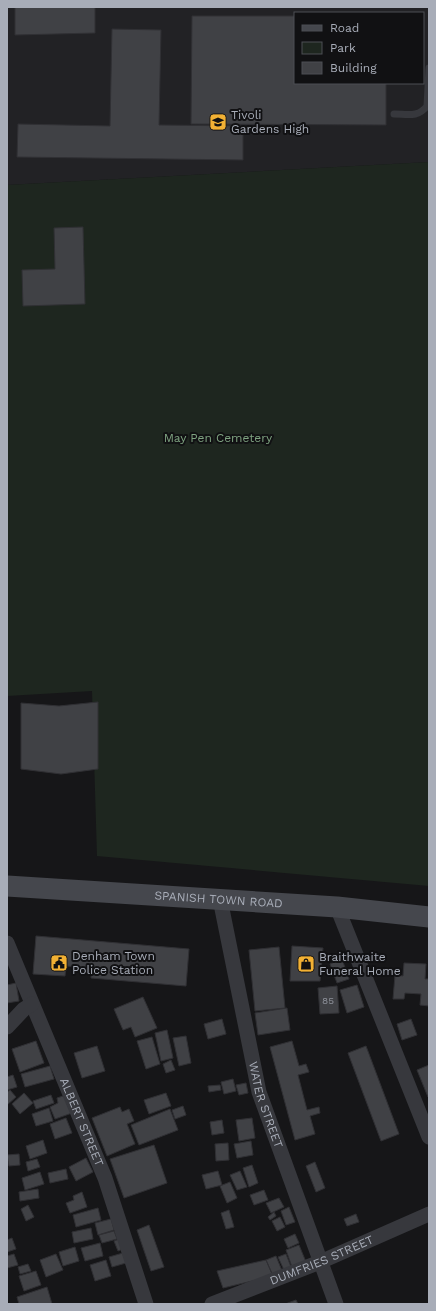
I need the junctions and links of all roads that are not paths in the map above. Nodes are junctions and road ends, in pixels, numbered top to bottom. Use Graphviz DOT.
graph roads {
  1 [pos="429,68"];
  2 [pos="394,114"];
  3 [pos="7,886"];
  4 [pos="220,899"];
  5 [pos="337,907"];
  6 [pos="429,917"];
  7 [pos="7,944"];
  8 [pos="32,1004"];
  9 [pos="7,1027"];
  10 [pos="429,1137"];
  11 [pos="429,1214"];
  12 [pos="320,1262"];
  13 [pos="146,1304"];
  14 [pos="212,1304"];
  15 [pos="336,1304"];
  1 -- 2 [label="lane"];
  3 -- 4 [label="main road, SPANISH TOWN ROAD"];
  4 -- 5 [label="main road, SPANISH TOWN ROAD"];
  4 -- 12 [label="street, WATER STREET"];
  5 -- 6 [label="main road, SPANISH TOWN ROAD"];
  5 -- 10 [label="street"];
  7 -- 8 [label="street, ALBERT STREET"];
  8 -- 9 [label="street"];
  8 -- 13 [label="street, ALBERT STREET"];
  11 -- 12 [label="street, DUMFRIES STREET"];
  12 -- 14 [label="street, DUMFRIES STREET"];
  12 -- 15 [label="street, WATER STREET"];
}
